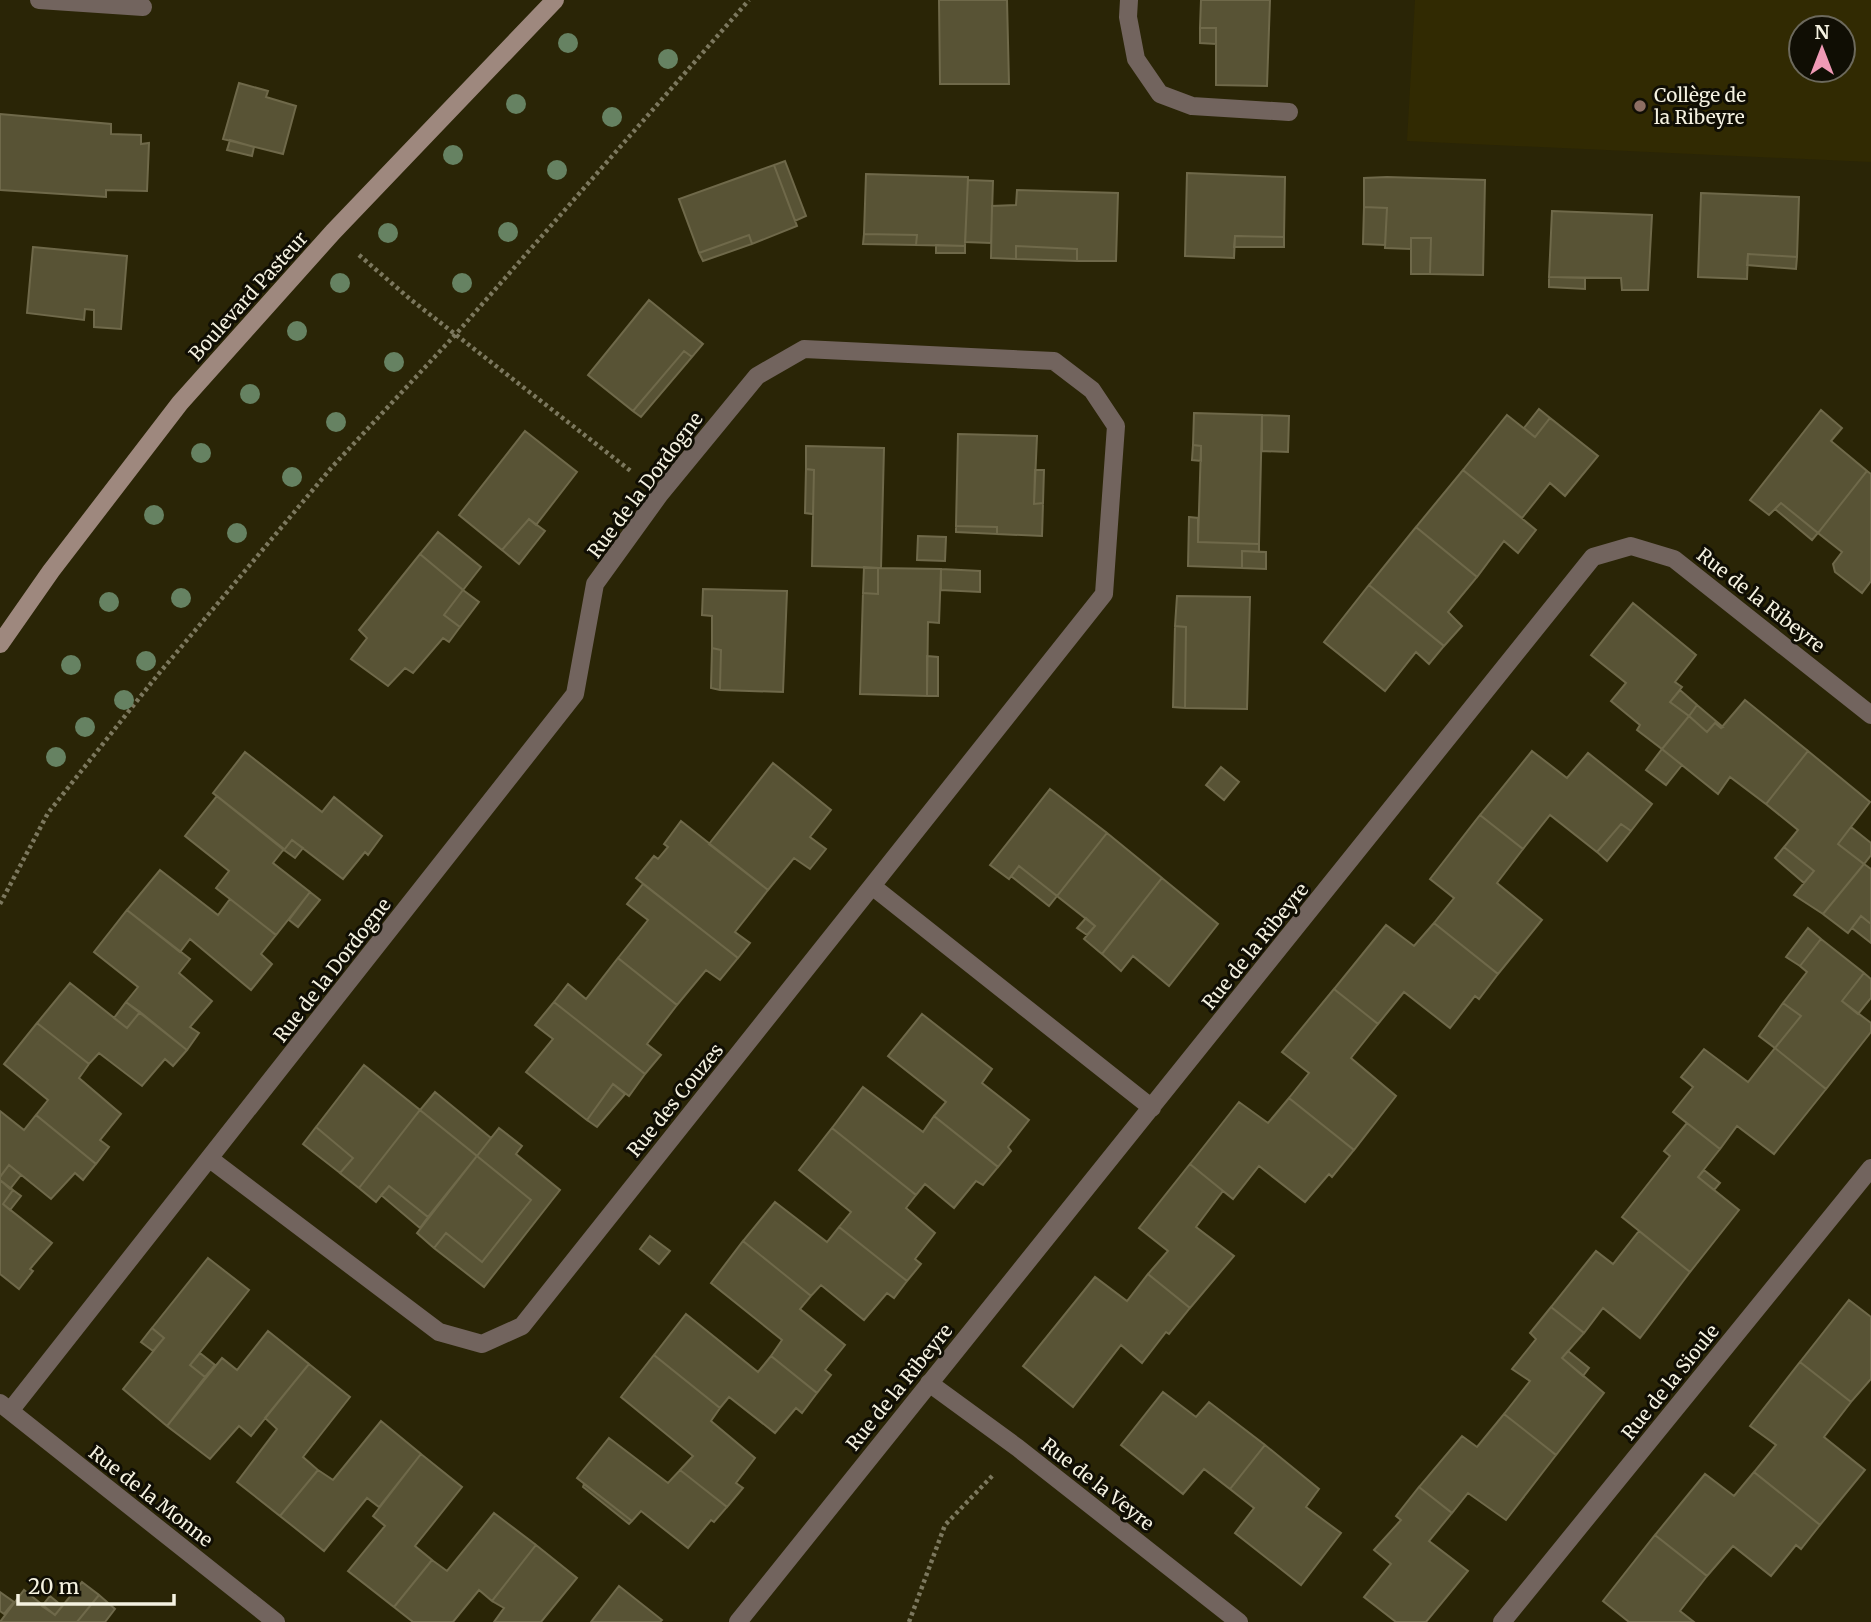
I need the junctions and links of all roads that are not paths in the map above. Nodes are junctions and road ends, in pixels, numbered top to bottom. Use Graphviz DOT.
graph roads {
  1 [pos="39,0"];
  2 [pos="555,0"];
  3 [pos="1129,0"];
  4 [pos="143,7"];
  5 [pos="1289,112"];
  6 [pos="0,644"];
  7 [pos="1871,715"];
  8 [pos="872,886"];
  9 [pos="1152,1108"];
  10 [pos="210,1159"];
  11 [pos="1871,1168"];
  12 [pos="929,1383"];
  13 [pos="5,1407"];
  14 [pos="276,1622"];
  15 [pos="738,1622"];
  16 [pos="1239,1622"];
  17 [pos="1502,1622"];
  1 -- 4 [label="street"];
  2 -- 6 [label="main road, Boulevard Pasteur"];
  3 -- 5 [label="street"];
  7 -- 9 [label="street, Rue de la Ribeyre"];
  8 -- 9 [label="street"];
  8 -- 10 [label="street, Rue des Couzes"];
  8 -- 10 [label="street, Rue de la Dordogne"];
  9 -- 12 [label="street, Rue de la Ribeyre"];
  10 -- 13 [label="street, Rue de la Dordogne"];
  11 -- 17 [label="street, Rue de la Sioule"];
  12 -- 15 [label="street, Rue de la Ribeyre"];
  12 -- 16 [label="street, Rue de la Veyre"];
  13 -- 14 [label="street, Rue de la Monne"];
}
